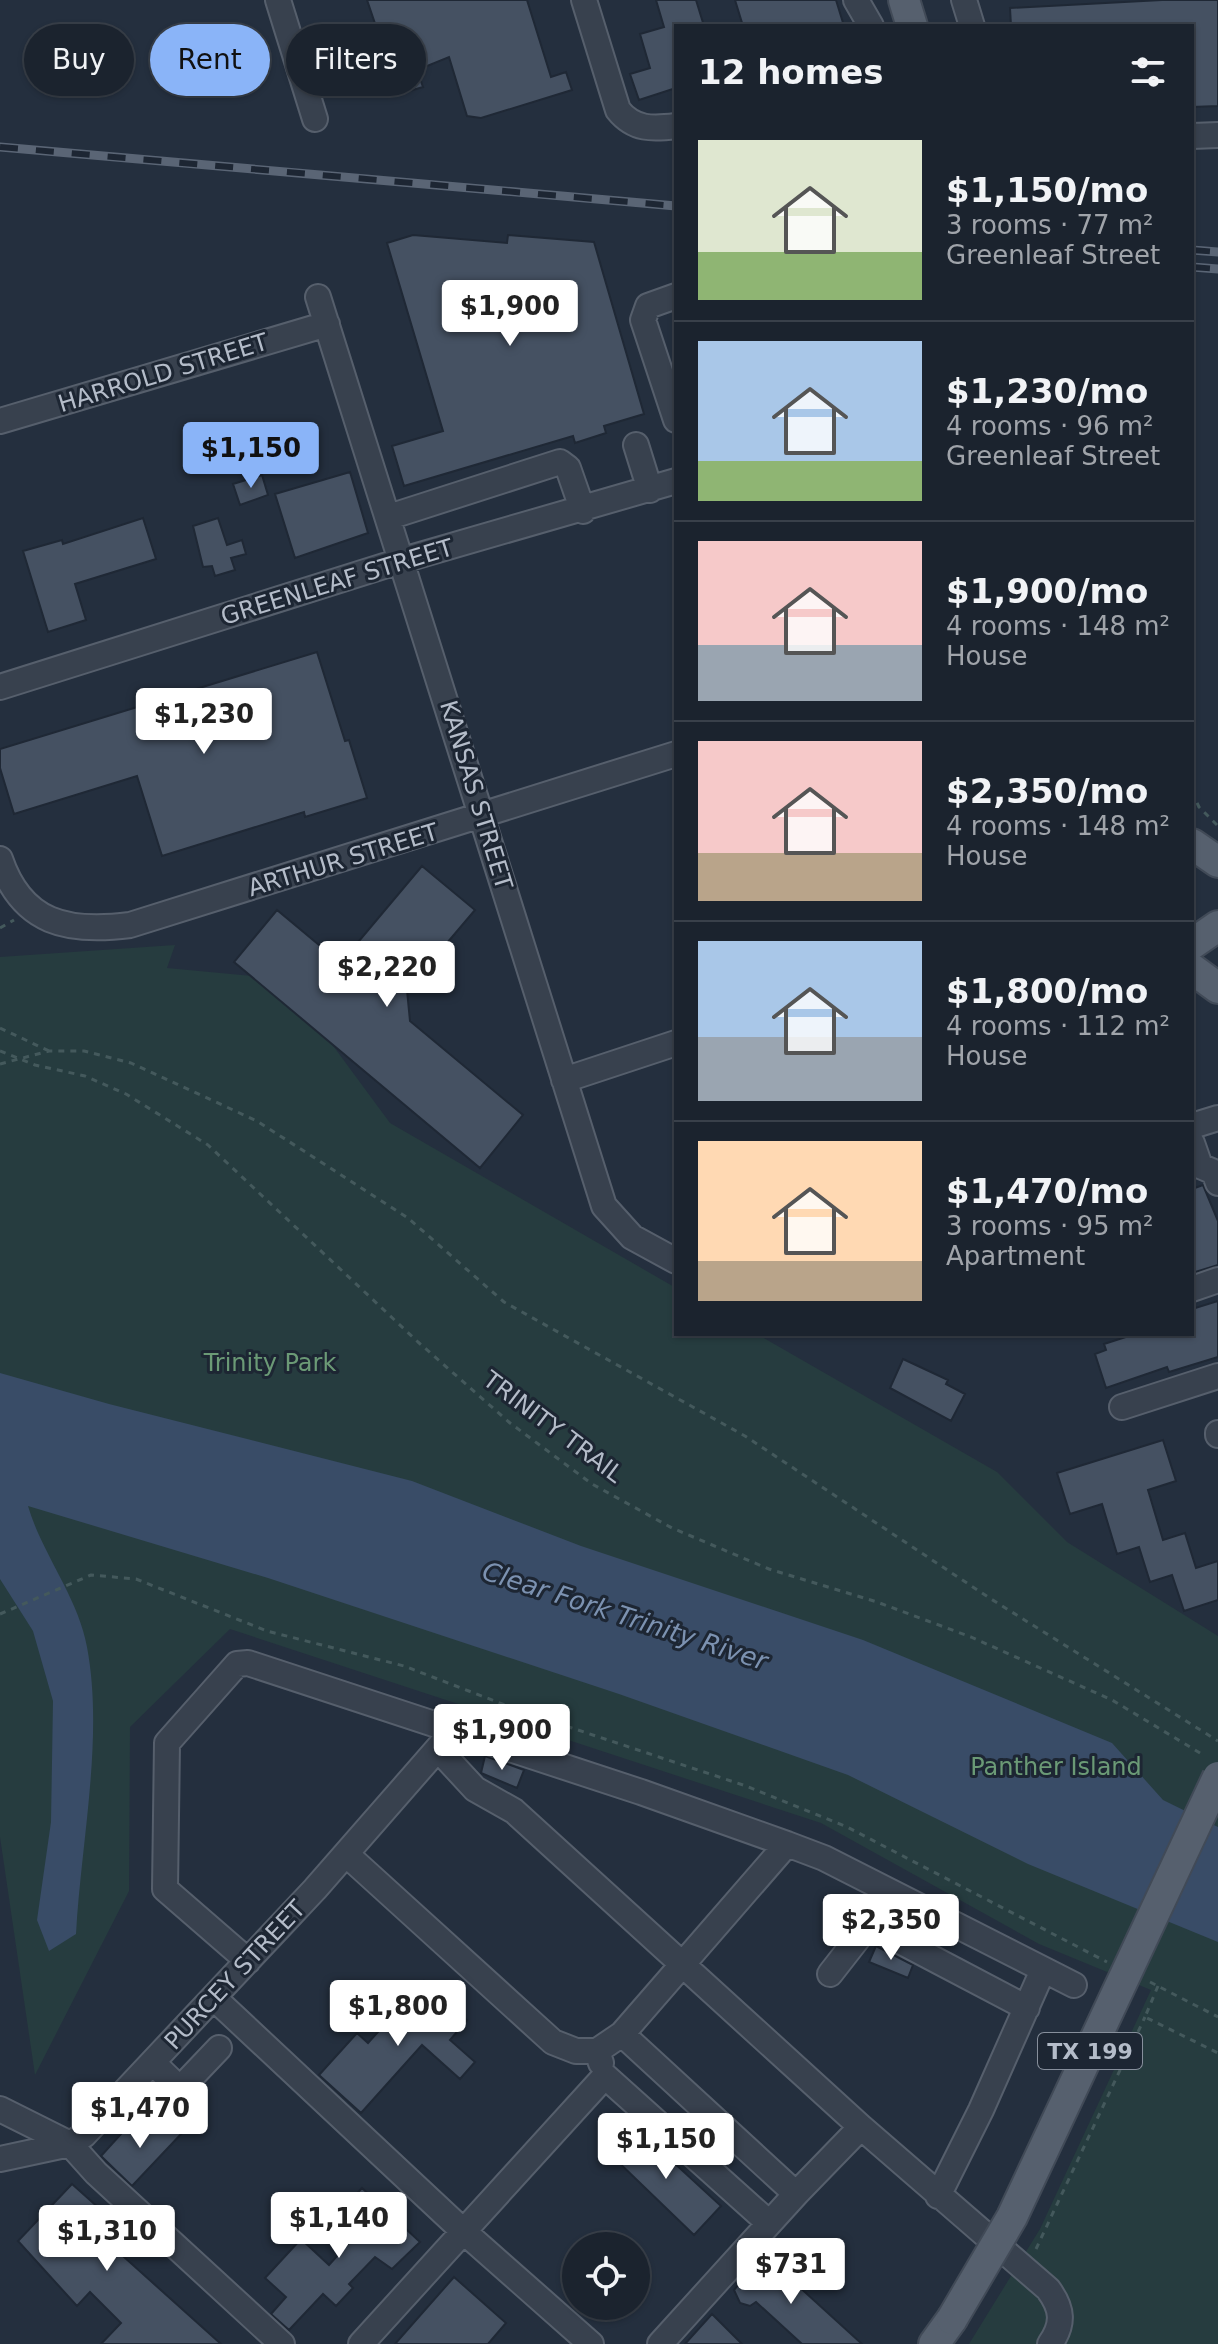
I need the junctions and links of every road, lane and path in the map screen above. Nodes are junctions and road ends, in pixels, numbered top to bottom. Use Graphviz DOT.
graph roads {
  1 [pos="278,0"];
  2 [pos="584,0"];
  3 [pos="856,0"];
  4 [pos="904,0"];
  5 [pos="964,0"];
  6 [pos="870,24"];
  7 [pos="911,24"];
  8 [pos="971,24"];
  9 [pos="315,119"];
  10 [pos="674,126"];
  11 [pos="1218,135"];
  12 [pos="1194,136"];
  13 [pos="318,297"];
  14 [pos="674,297"];
  15 [pos="327,324"];
  16 [pos="674,414"];
  17 [pos="0,421"];
  18 [pos="636,445"];
  19 [pos="674,482"];
  20 [pos="650,490"];
  21 [pos="583,511"];
  22 [pos="389,517"];
  23 [pos="403,560"];
  24 [pos="0,687"];
  25 [pos="674,755"];
  26 [pos="1194,796"];
  27 [pos="482,817"];
  28 [pos="1208,847"];
  29 [pos="0,859"];
  30 [pos="1218,926"];
  31 [pos="1194,943"];
  32 [pos="1194,970"];
  33 [pos="1218,988"];
  34 [pos="0,1028"];
  35 [pos="674,1044"];
  36 [pos="0,1051"];
  37 [pos="49,1051"];
  38 [pos="19,1059"];
  39 [pos="0,1064"];
  40 [pos="564,1080"];
  41 [pos="1218,1118"];
  42 [pos="1194,1125"];
  43 [pos="1200,1160"];
  44 [pos="1218,1183"];
  45 [pos="674,1260"];
  46 [pos="1218,1280"];
  47 [pos="1194,1288"];
  48 [pos="1218,1376"];
  49 [pos="1122,1407"];
  50 [pos="0,1614"];
  51 [pos="454,1730"];
  52 [pos="1218,1741"];
  53 [pos="438,1749"];
  54 [pos="1213,1768"];
  55 [pos="787,1844"];
  56 [pos="346,1854"];
  57 [pos="898,1898"];
  58 [pos="875,1928"];
  59 [pos="248,1961"];
  60 [pos="1109,1963"];
  61 [pos="683,1965"];
  62 [pos="1043,1970"];
  63 [pos="830,1974"];
  64 [pos="1146,1980"];
  65 [pos="1074,1985"];
  66 [pos="1158,1986"];
  67 [pos="214,1998"];
  68 [pos="1027,2008"];
  69 [pos="1218,2017"];
  70 [pos="622,2034"];
  71 [pos="219,2048"];
  72 [pos="597,2051"];
  73 [pos="1218,2053"];
  74 [pos="153,2063"];
  75 [pos="605,2076"];
  76 [pos="0,2109"];
  77 [pos="861,2127"];
  78 [pos="70,2144"];
  79 [pos="0,2159"];
  80 [pos="796,2194"];
  81 [pos="938,2196"];
  82 [pos="769,2223"];
  83 [pos="462,2230"];
  84 [pos="282,2344"];
  85 [pos="361,2344"];
  86 [pos="591,2344"];
  87 [pos="660,2344"];
  88 [pos="934,2344"];
  89 [pos="1050,2344"];
  1 -- 9 [label="street"];
  2 -- 10 [label="street"];
  3 -- 6 [label="street"];
  4 -- 7 [label="main road"];
  5 -- 8 [label="street"];
  11 -- 12 [label="street"];
  13 -- 15 [label="street, KANSAS STREET"];
  14 -- 16 [label="street"];
  15 -- 17 [label="street, HARROLD STREET"];
  15 -- 22 [label="street, KANSAS STREET"];
  18 -- 20 [label="street"];
  19 -- 20 [label="street, GREENLEAF STREET"];
  20 -- 21 [label="street, GREENLEAF STREET"];
  21 -- 22 [label="street"];
  21 -- 23 [label="street, GREENLEAF STREET"];
  22 -- 23 [label="street, KANSAS STREET"];
  23 -- 24 [label="street, GREENLEAF STREET"];
  23 -- 27 [label="street, KANSAS STREET"];
  25 -- 27 [label="street, ARTHUR STREET"];
  26 -- 28 [label="path"];
  27 -- 29 [label="street, ARTHUR STREET"];
  27 -- 40 [label="street, KANSAS STREET"];
  30 -- 31 [label="main road"];
  32 -- 33 [label="main road"];
  34 -- 37 [label="path"];
  35 -- 40 [label="street"];
  36 -- 38 [label="path, TRINITY TRAIL"];
  37 -- 38 [label="path, TRINITY TRAIL"];
  37 -- 52 [label="path, TRINITY TRAIL"];
  38 -- 39 [label="path, TRINITY TRAIL"];
  38 -- 54 [label="path, TRINITY TRAIL"];
  40 -- 45 [label="street, KANSAS STREET"];
  41 -- 42 [label="street"];
  43 -- 44 [label="street"];
  46 -- 47 [label="street"];
  48 -- 49 [label="street"];
  50 -- 60 [label="path"];
  51 -- 53 [label="street, PURCEY STREET"];
  51 -- 55 [label="street"];
  51 -- 59 [label="street"];
  53 -- 56 [label="street, PURCEY STREET"];
  53 -- 61 [label="street"];
  54 -- 88 [label="main road, TX 199, bridge"];
  55 -- 57 [label="street"];
  55 -- 61 [label="street"];
  56 -- 59 [label="street, PURCEY STREET"];
  56 -- 72 [label="street"];
  57 -- 58 [label="street"];
  57 -- 62 [label="street"];
  58 -- 63 [label="street"];
  58 -- 68 [label="street"];
  59 -- 67 [label="street, PURCEY STREET"];
  61 -- 70 [label="street"];
  61 -- 77 [label="street"];
  62 -- 65 [label="street"];
  62 -- 68 [label="street"];
  64 -- 66 [label="path"];
  66 -- 69 [label="path"];
  66 -- 73 [label="path"];
  67 -- 74 [label="street, PURCEY STREET"];
  67 -- 83 [label="street"];
  68 -- 81 [label="street"];
  70 -- 72 [label="street"];
  70 -- 80 [label="street"];
  71 -- 74 [label="street"];
  72 -- 75 [label="street"];
  74 -- 78 [label="street, PURCEY STREET"];
  75 -- 82 [label="street"];
  75 -- 83 [label="street"];
  76 -- 78 [label="street"];
  77 -- 80 [label="street"];
  77 -- 81 [label="street"];
  78 -- 79 [label="street, PURCEY STREET"];
  78 -- 84 [label="street"];
  80 -- 82 [label="street"];
  81 -- 89 [label="street"];
  82 -- 87 [label="street"];
  83 -- 85 [label="street"];
  83 -- 86 [label="street"];
}
